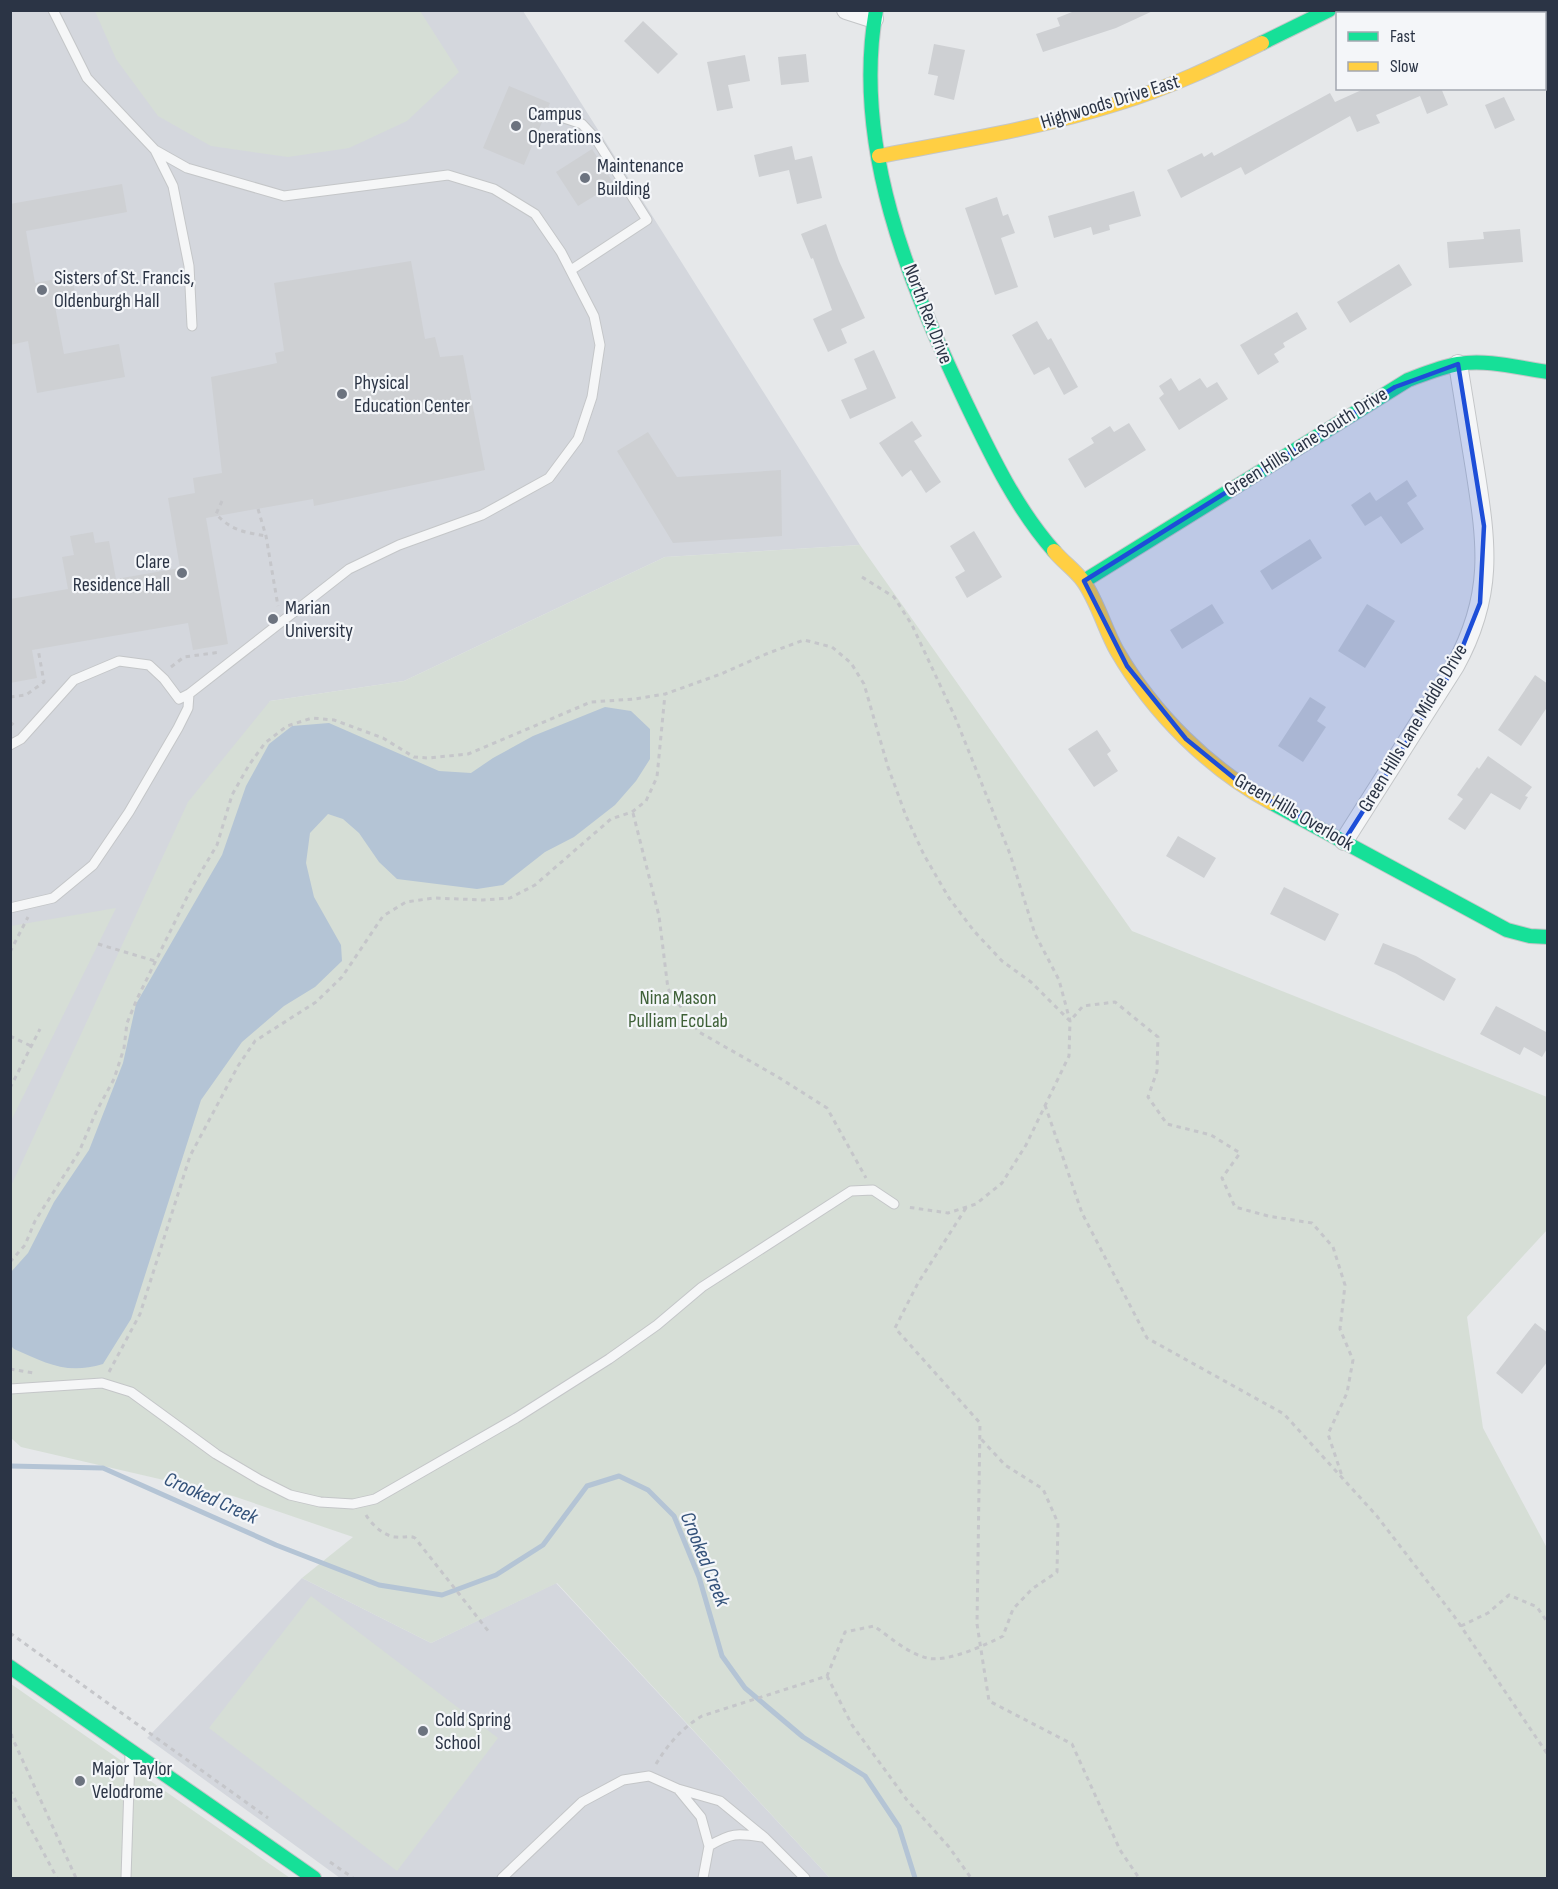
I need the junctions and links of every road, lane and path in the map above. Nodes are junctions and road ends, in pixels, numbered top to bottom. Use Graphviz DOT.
graph roads {
  1 [pos="52,10"];
  2 [pos="846,10"];
  3 [pos="1329,10"];
  4 [pos="875,15"];
  5 [pos="558,116"];
  6 [pos="155,150"];
  7 [pos="879,156"];
  8 [pos="571,270"];
  9 [pos="192,326"];
  10 [pos="1458,364"];
  11 [pos="1548,372"];
  12 [pos="222,501"];
  13 [pos="258,509"];
  14 [pos="266,536"];
  15 [pos="862,577"];
  16 [pos="1084,581"];
  17 [pos="273,613"];
  18 [pos="38,649"];
  19 [pos="226,651"];
  20 [pos="170,668"];
  21 [pos="189,694"];
  22 [pos="664,694"];
  23 [pos="10,697"];
  24 [pos="10,745"];
  25 [pos="633,812"];
  26 [pos="1344,841"];
  27 [pos="36,902"];
  28 [pos="10,908"];
  29 [pos="1548,937"];
  30 [pos="98,944"];
  31 [pos="10,952"];
  32 [pos="155,961"];
  33 [pos="1070,1021"];
  34 [pos="40,1029"];
  35 [pos="10,1036"];
  36 [pos="32,1046"];
  37 [pos="12,1081"];
  38 [pos="10,1088"];
  39 [pos="1046,1105"];
  40 [pos="873,1190"];
  41 [pos="894,1204"];
  42 [pos="966,1207"];
  43 [pos="10,1262"];
  44 [pos="10,1369"];
  45 [pos="45,1374"];
  46 [pos="102,1383"];
  47 [pos="10,1389"];
  48 [pos="980,1438"];
  49 [pos="1343,1479"];
  50 [pos="359,1503"];
  51 [pos="1548,1623"];
  52 [pos="1461,1626"];
  53 [pos="489,1632"];
  54 [pos="10,1633"];
  55 [pos="981,1648"];
  56 [pos="10,1667"];
  57 [pos="827,1676"];
  58 [pos="10,1725"];
  59 [pos="130,1750"];
  60 [pos="1548,1755"];
  61 [pos="649,1776"];
  62 [pos="678,1789"];
  63 [pos="10,1790"];
  64 [pos="269,1818"];
  65 [pos="764,1837"];
  66 [pos="710,1846"];
  67 [pos="325,1858"];
  68 [pos="57,1878"];
  69 [pos="76,1878"];
  70 [pos="126,1878"];
  71 [pos="314,1878"];
  72 [pos="352,1878"];
  73 [pos="502,1878"];
  74 [pos="704,1878"];
  75 [pos="805,1878"];
  76 [pos="971,1878"];
  77 [pos="1139,1878"];
  1 -- 6 [label="lane"];
  2 -- 4 [label="street"];
  3 -- 7 [label="street, Highwoods Drive East"];
  4 -- 7 [label="street, North Rex Drive"];
  5 -- 8 [label="lane"];
  6 -- 8 [label="lane"];
  6 -- 9 [label="lane"];
  7 -- 16 [label="street, North Rex Drive"];
  8 -- 21 [label="lane"];
  10 -- 11 [label="street, Green Hills Lane South Drive"];
  10 -- 16 [label="street, Green Hills Lane South Drive"];
  10 -- 26 [label="street, Green Hills Lane Middle Drive"];
  12 -- 14 [label="path"];
  13 -- 14 [label="path"];
  14 -- 17 [label="path"];
  15 -- 33 [label="path"];
  16 -- 26 [label="street, Green Hills Overlook"];
  18 -- 23 [label="path"];
  19 -- 20 [label="path"];
  21 -- 24 [label="lane"];
  21 -- 27 [label="lane"];
  22 -- 25 [label="path"];
  22 -- 32 [label="path"];
  22 -- 33 [label="path"];
  25 -- 40 [label="path"];
  25 -- 46 [label="path"];
  26 -- 29 [label="street, Green Hills Overlook"];
  27 -- 28 [label="lane"];
  27 -- 31 [label="path"];
  30 -- 32 [label="path"];
  32 -- 43 [label="path"];
  33 -- 39 [label="path"];
  33 -- 49 [label="path"];
  34 -- 36 [label="path"];
  35 -- 36 [label="path"];
  36 -- 37 [label="path"];
  37 -- 38 [label="path"];
  39 -- 42 [label="path"];
  39 -- 49 [label="path"];
  40 -- 41 [label="lane"];
  40 -- 50 [label="lane"];
  41 -- 42 [label="path"];
  42 -- 48 [label="path"];
  44 -- 45 [label="path"];
  46 -- 47 [label="lane"];
  46 -- 50 [label="lane"];
  48 -- 55 [label="path"];
  48 -- 55 [label="path"];
  49 -- 52 [label="path"];
  50 -- 53 [label="path"];
  51 -- 52 [label="path"];
  52 -- 60 [label="path"];
  54 -- 64 [label="path"];
  55 -- 57 [label="path"];
  55 -- 77 [label="path"];
  56 -- 59 [label="street"];
  57 -- 61 [label="path"];
  57 -- 76 [label="path"];
  58 -- 69 [label="path"];
  59 -- 70 [label="lane"];
  59 -- 71 [label="street"];
  61 -- 62 [label="lane"];
  61 -- 73 [label="lane"];
  62 -- 65 [label="lane"];
  62 -- 66 [label="lane"];
  63 -- 68 [label="path"];
  65 -- 66 [label="lane"];
  65 -- 75 [label="lane"];
  66 -- 74 [label="lane"];
  67 -- 72 [label="path"];
}
